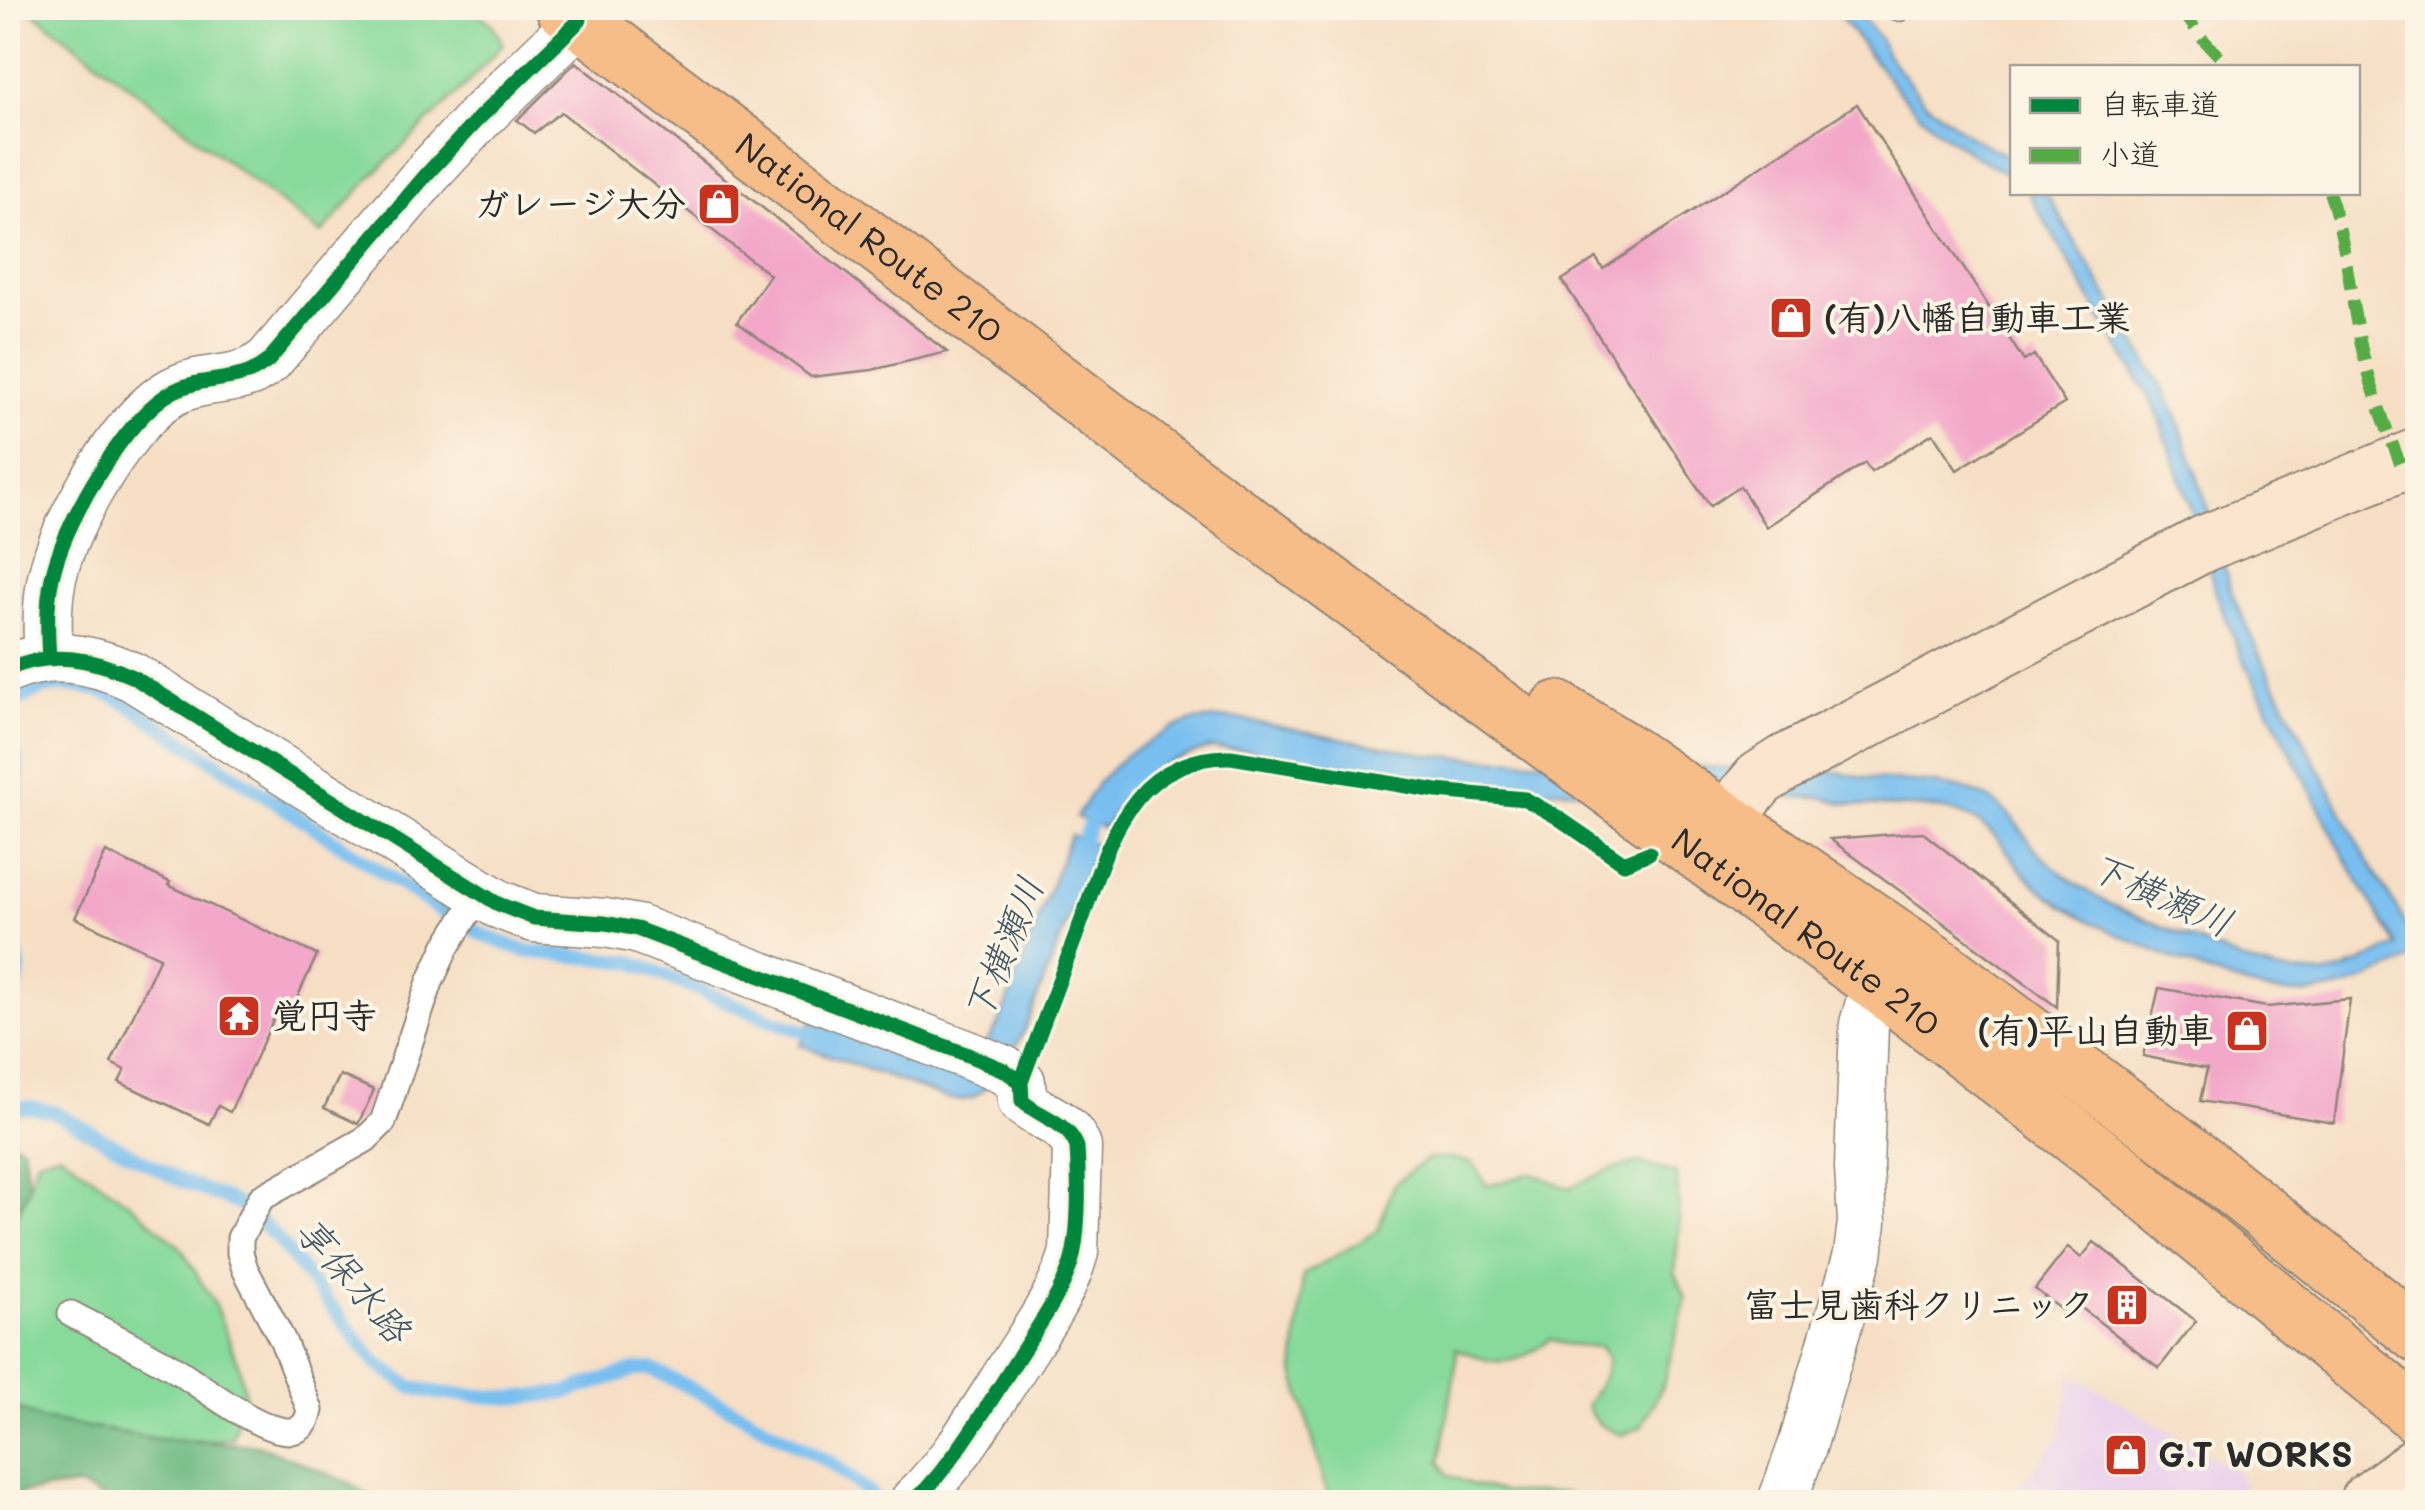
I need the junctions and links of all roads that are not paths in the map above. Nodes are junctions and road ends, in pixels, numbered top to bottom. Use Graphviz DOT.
graph roads {
  1 [pos="572,14"];
  2 [pos="2418,456"];
  3 [pos="1174,469"];
  4 [pos="28,663"];
  5 [pos="1726,819"];
  6 [pos="480,893"];
  7 [pos="1876,982"];
  8 [pos="71,1314"];
  9 [pos="2418,1335"];
  10 [pos="2418,1416"];
  11 [pos="2418,1464"];
  12 [pos="914,1502"];
  13 [pos="1782,1502"];
  14 [pos="2368,1502"];
  1 -- 3 [label="highway, National Route 210"];
  1 -- 4 [label="street"];
  2 -- 5 [label="street"];
  3 -- 5 [label="highway, National Route 210"];
  3 -- 7 [label="highway, National Route 210"];
  4 -- 6 [label="street"];
  5 -- 9 [label="highway, National Route 210"];
  6 -- 8 [label="lane"];
  6 -- 12 [label="street"];
  7 -- 10 [label="highway, National Route 210"];
  7 -- 13 [label="street"];
  11 -- 14 [label="street"];
}
